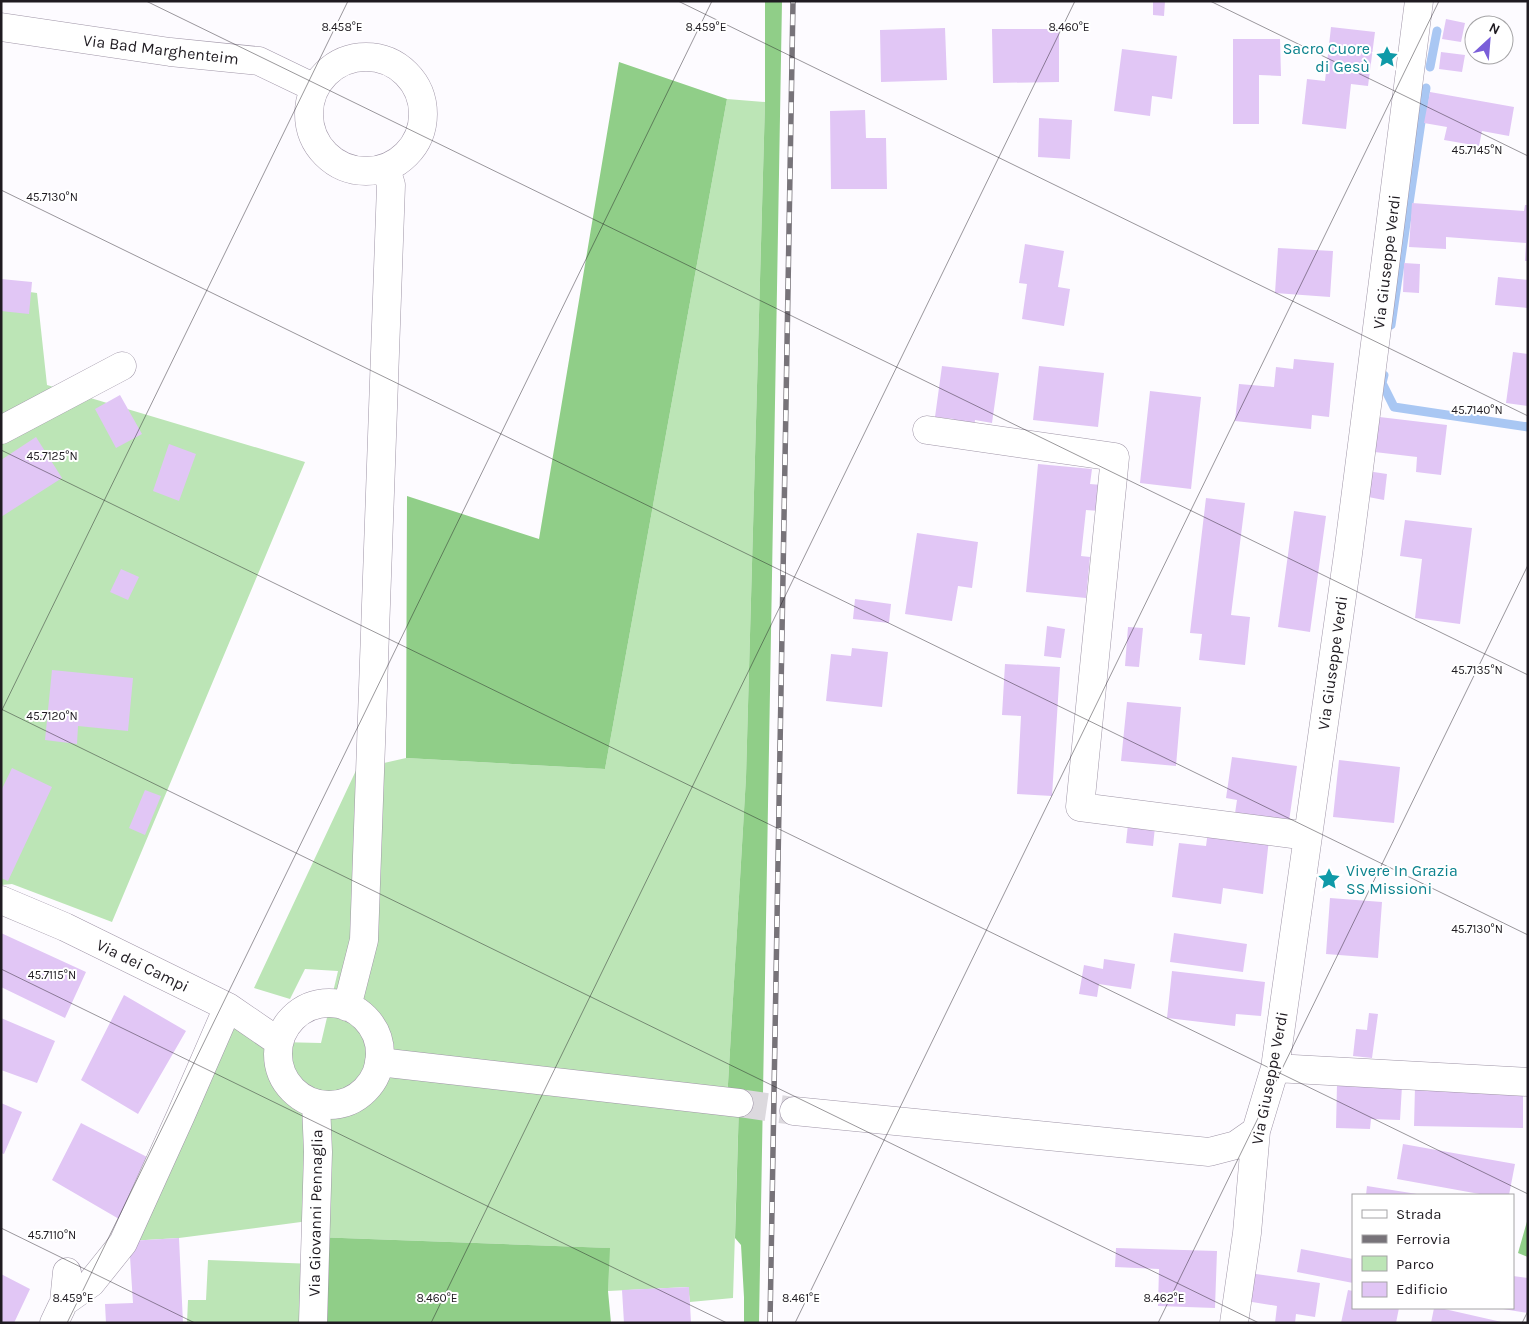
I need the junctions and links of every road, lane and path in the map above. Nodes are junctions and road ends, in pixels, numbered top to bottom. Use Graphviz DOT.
graph roads {
  1 [pos="1419,1"];
  2 [pos="1,27"];
  3 [pos="307,96"];
  4 [pos="378,174"];
  5 [pos="122,366"];
  6 [pos="1,430"];
  7 [pos="927,430"];
  8 [pos="1308,836"];
  9 [pos="1,900"];
  10 [pos="228,1007"];
  11 [pos="347,1007"];
  12 [pos="279,1042"];
  13 [pos="379,1062"];
  14 [pos="1275,1068"];
  15 [pos="1528,1082"];
  16 [pos="733,1102"];
  17 [pos="316,1104"];
  18 [pos="794,1111"];
  19 [pos="1256,1132"];
  20 [pos="67,1272"];
  21 [pos="59,1313"];
  22 [pos="313,1323"];
  23 [pos="1234,1323"];
  1 -- 8 [label="street, Via Giuseppe Verdi"];
  2 -- 3 [label="street, Via Bad Marghenteim"];
  3 -- 4 [label="street"];
  3 -- 4 [label="path"];
  3 -- 4 [label="street"];
  4 -- 11 [label="street"];
  5 -- 6 [label="street"];
  7 -- 8 [label="street"];
  8 -- 14 [label="street, Via Giuseppe Verdi"];
  9 -- 10 [label="street, Via dei Campi"];
  10 -- 12 [label="street, Via dei Campi"];
  10 -- 21 [label="street"];
  11 -- 12 [label="street"];
  11 -- 13 [label="street"];
  12 -- 17 [label="street"];
  13 -- 16 [label="street"];
  13 -- 17 [label="street"];
  14 -- 15 [label="street"];
  14 -- 19 [label="street, Via Giuseppe Verdi"];
  17 -- 22 [label="street, Via Giovanni Pennaglia"];
  18 -- 19 [label="street"];
  19 -- 23 [label="street, Via Giuseppe Verdi"];
  20 -- 21 [label="street"];
}
